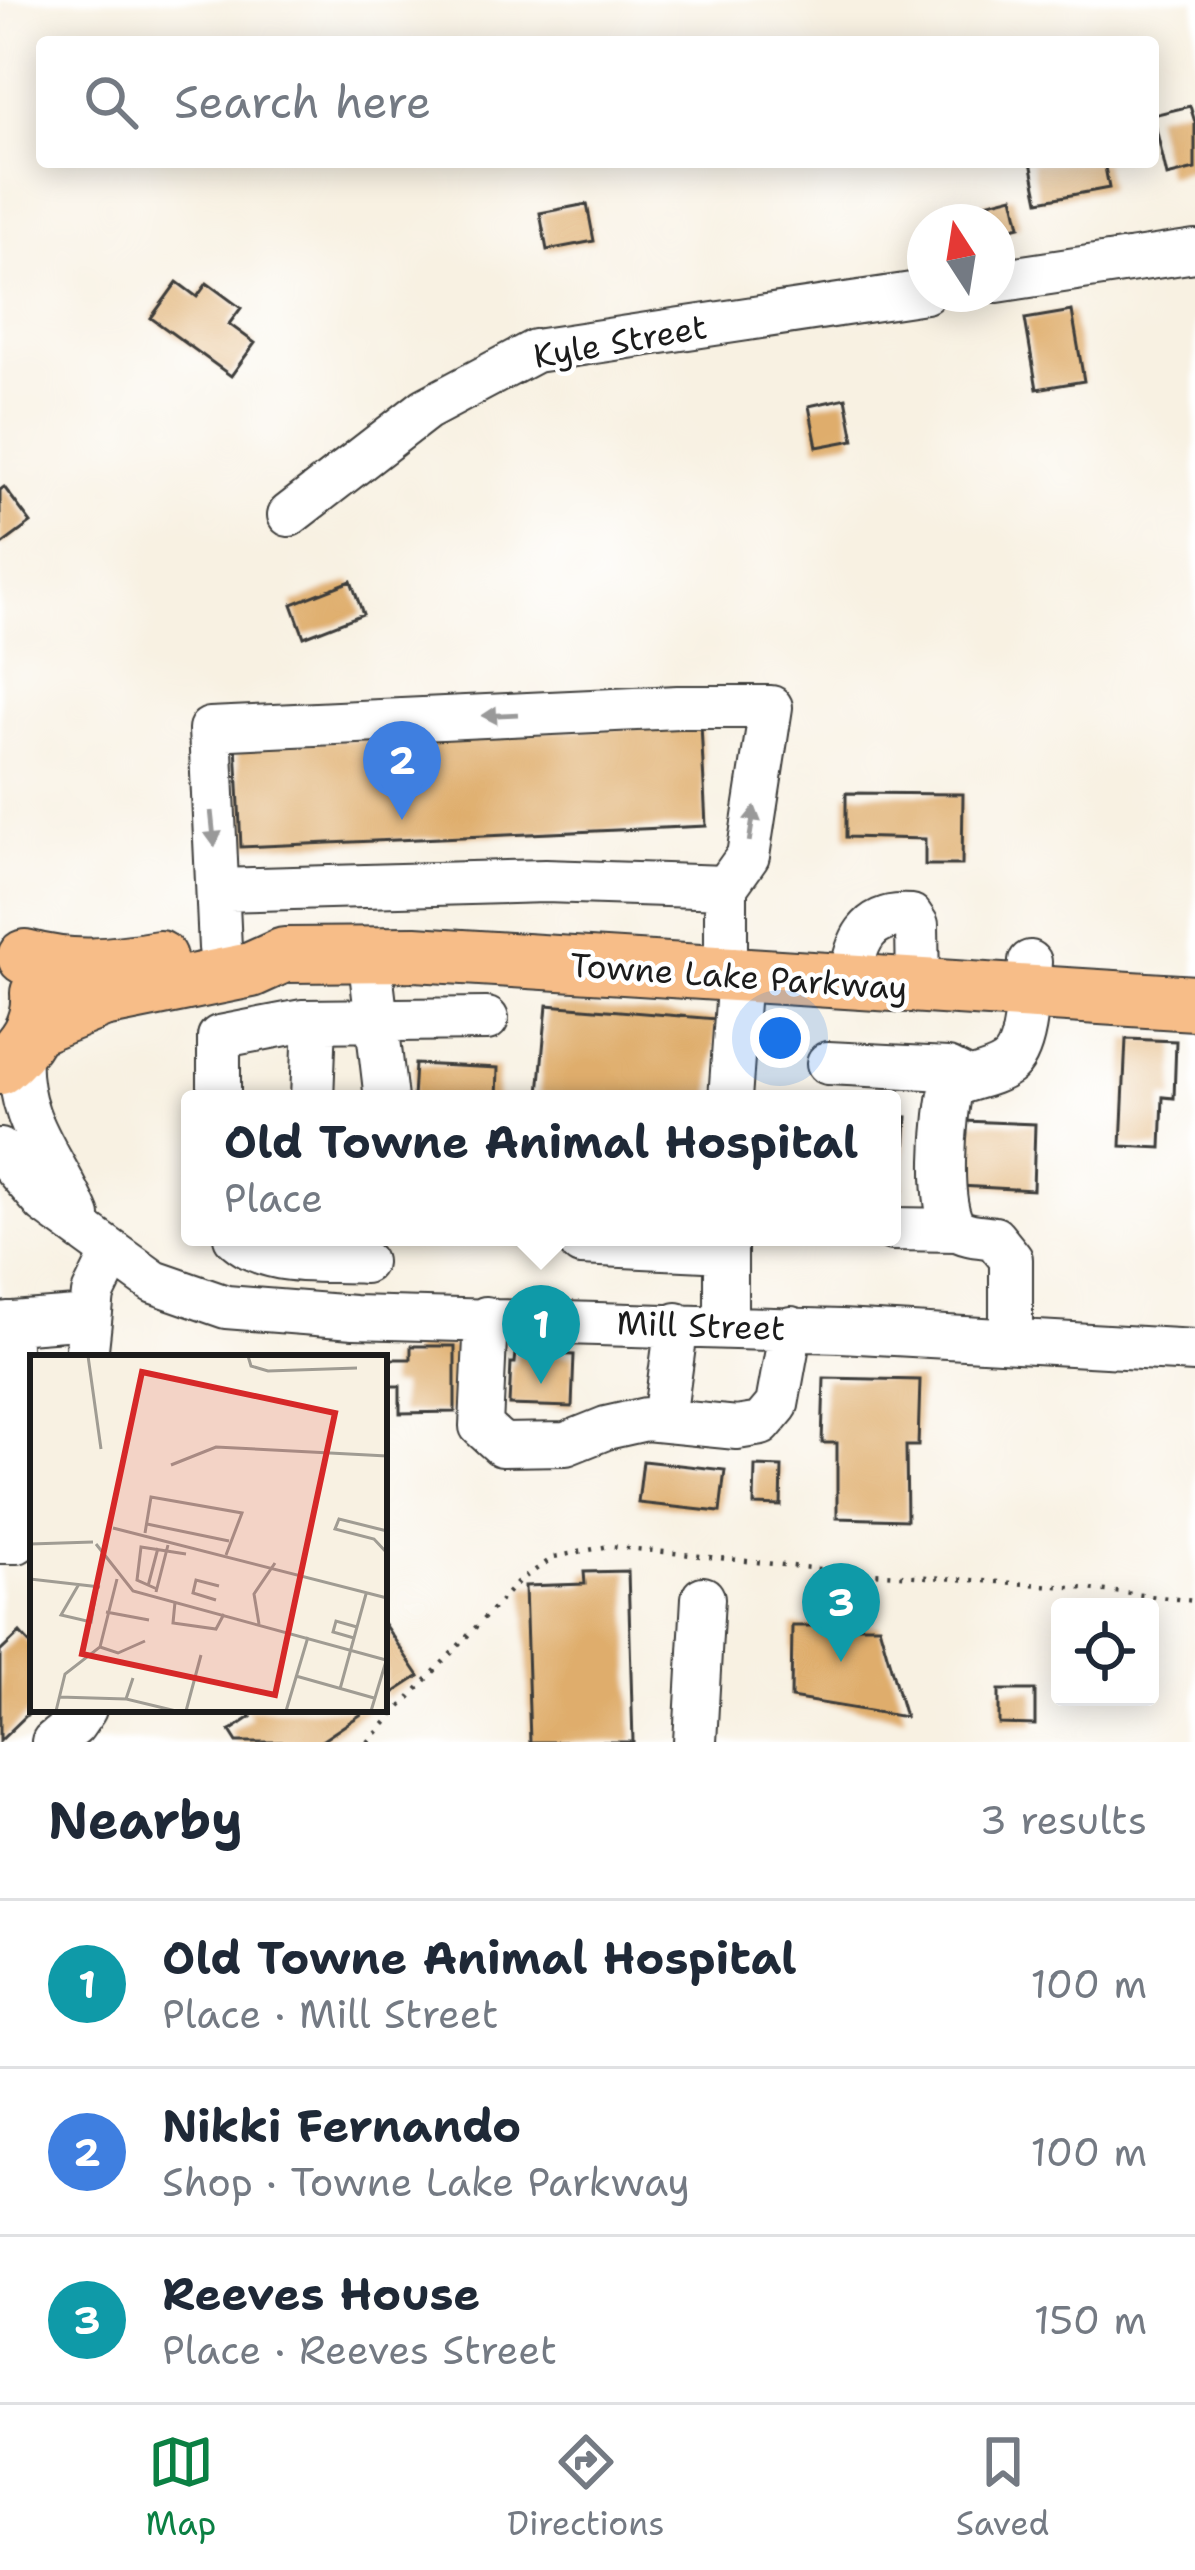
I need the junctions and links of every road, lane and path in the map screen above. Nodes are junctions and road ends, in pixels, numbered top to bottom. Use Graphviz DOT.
graph roads {
  1 [pos="1195,251"];
  2 [pos="1015,278"];
  3 [pos="907,295"];
  4 [pos="289,515"];
  5 [pos="726,887"];
  6 [pos="219,890"];
  7 [pos="13,946"];
  8 [pos="220,948"];
  9 [pos="369,954"];
  10 [pos="284,955"];
  11 [pos="733,975"];
  12 [pos="1029,977"];
  13 [pos="850,982"];
  14 [pos="918,987"];
  15 [pos="1195,1003"];
  16 [pos="487,1018"];
  17 [pos="374,1020"];
  18 [pos="315,1021"];
  19 [pos="18,1048"];
  20 [pos="828,1063"];
  21 [pos="968,1079"];
  22 [pos="219,1090"];
  23 [pos="312,1090"];
  24 [pos="385,1090"];
  25 [pos="730,1090"];
  26 [pos="0,1150"];
  27 [pos="901,1229"];
  28 [pos="958,1231"];
  29 [pos="99,1240"];
  30 [pos="245,1246"];
  31 [pos="726,1246"];
  32 [pos="304,1248"];
  33 [pos="367,1250"];
  34 [pos="363,1317"];
  35 [pos="486,1318"];
  36 [pos="4,1324"];
  37 [pos="677,1324"];
  38 [pos="726,1326"];
  39 [pos="791,1328"];
  40 [pos="87,1337"];
  41 [pos="1011,1340"];
  42 [pos="1195,1351"];
  43 [pos="664,1419"];
  44 [pos="0,1542"];
  45 [pos="703,1598"];
  46 [pos="1195,1601"];
  47 [pos="83,1712"];
  48 [pos="52,1742"];
  49 [pos="368,1742"];
  50 [pos="695,1742"];
  1 -- 2 [label="street"];
  3 -- 4 [label="street, Kyle Street"];
  5 -- 6 [label="street"];
  5 -- 6 [label="street, one-way"];
  5 -- 11 [label="street"];
  6 -- 8 [label="street"];
  7 -- 8 [label="main road, Towne Lake Parkway"];
  7 -- 19 [label="main road"];
  8 -- 10 [label="main road, Towne Lake Parkway"];
  9 -- 10 [label="main road, Towne Lake Parkway"];
  9 -- 11 [label="main road, Towne Lake Parkway"];
  9 -- 17 [label="street"];
  10 -- 19 [label="main road, Towne Lake Parkway"];
  11 -- 13 [label="main road, Towne Lake Parkway"];
  11 -- 25 [label="street"];
  12 -- 14 [label="main road, Towne Lake Parkway"];
  12 -- 15 [label="main road, Towne Lake Parkway"];
  12 -- 21 [label="street"];
  13 -- 14 [label="main road, Towne Lake Parkway"];
  13 -- 14 [label="street"];
  16 -- 17 [label="street"];
  17 -- 18 [label="street"];
  17 -- 24 [label="street"];
  18 -- 22 [label="street"];
  18 -- 23 [label="street"];
  19 -- 29 [label="street"];
  20 -- 21 [label="street"];
  21 -- 28 [label="street"];
  26 -- 29 [label="street, Mill Street"];
  27 -- 28 [label="street"];
  28 -- 41 [label="street"];
  29 -- 34 [label="street, Mill Street"];
  29 -- 40 [label="street"];
  30 -- 32 [label="street"];
  31 -- 38 [label="street"];
  32 -- 33 [label="street"];
  33 -- 34 [label="street"];
  34 -- 35 [label="street, Mill Street"];
  35 -- 37 [label="street, Mill Street"];
  35 -- 43 [label="street"];
  36 -- 40 [label="street"];
  36 -- 44 [label="street"];
  37 -- 38 [label="street, Mill Street"];
  37 -- 43 [label="street"];
  38 -- 39 [label="street, Mill Street"];
  39 -- 41 [label="street, Mill Street"];
  39 -- 43 [label="street"];
  41 -- 42 [label="street, Mill Street"];
  45 -- 50 [label="street"];
  46 -- 49 [label="path"];
  47 -- 48 [label="street"];
}
